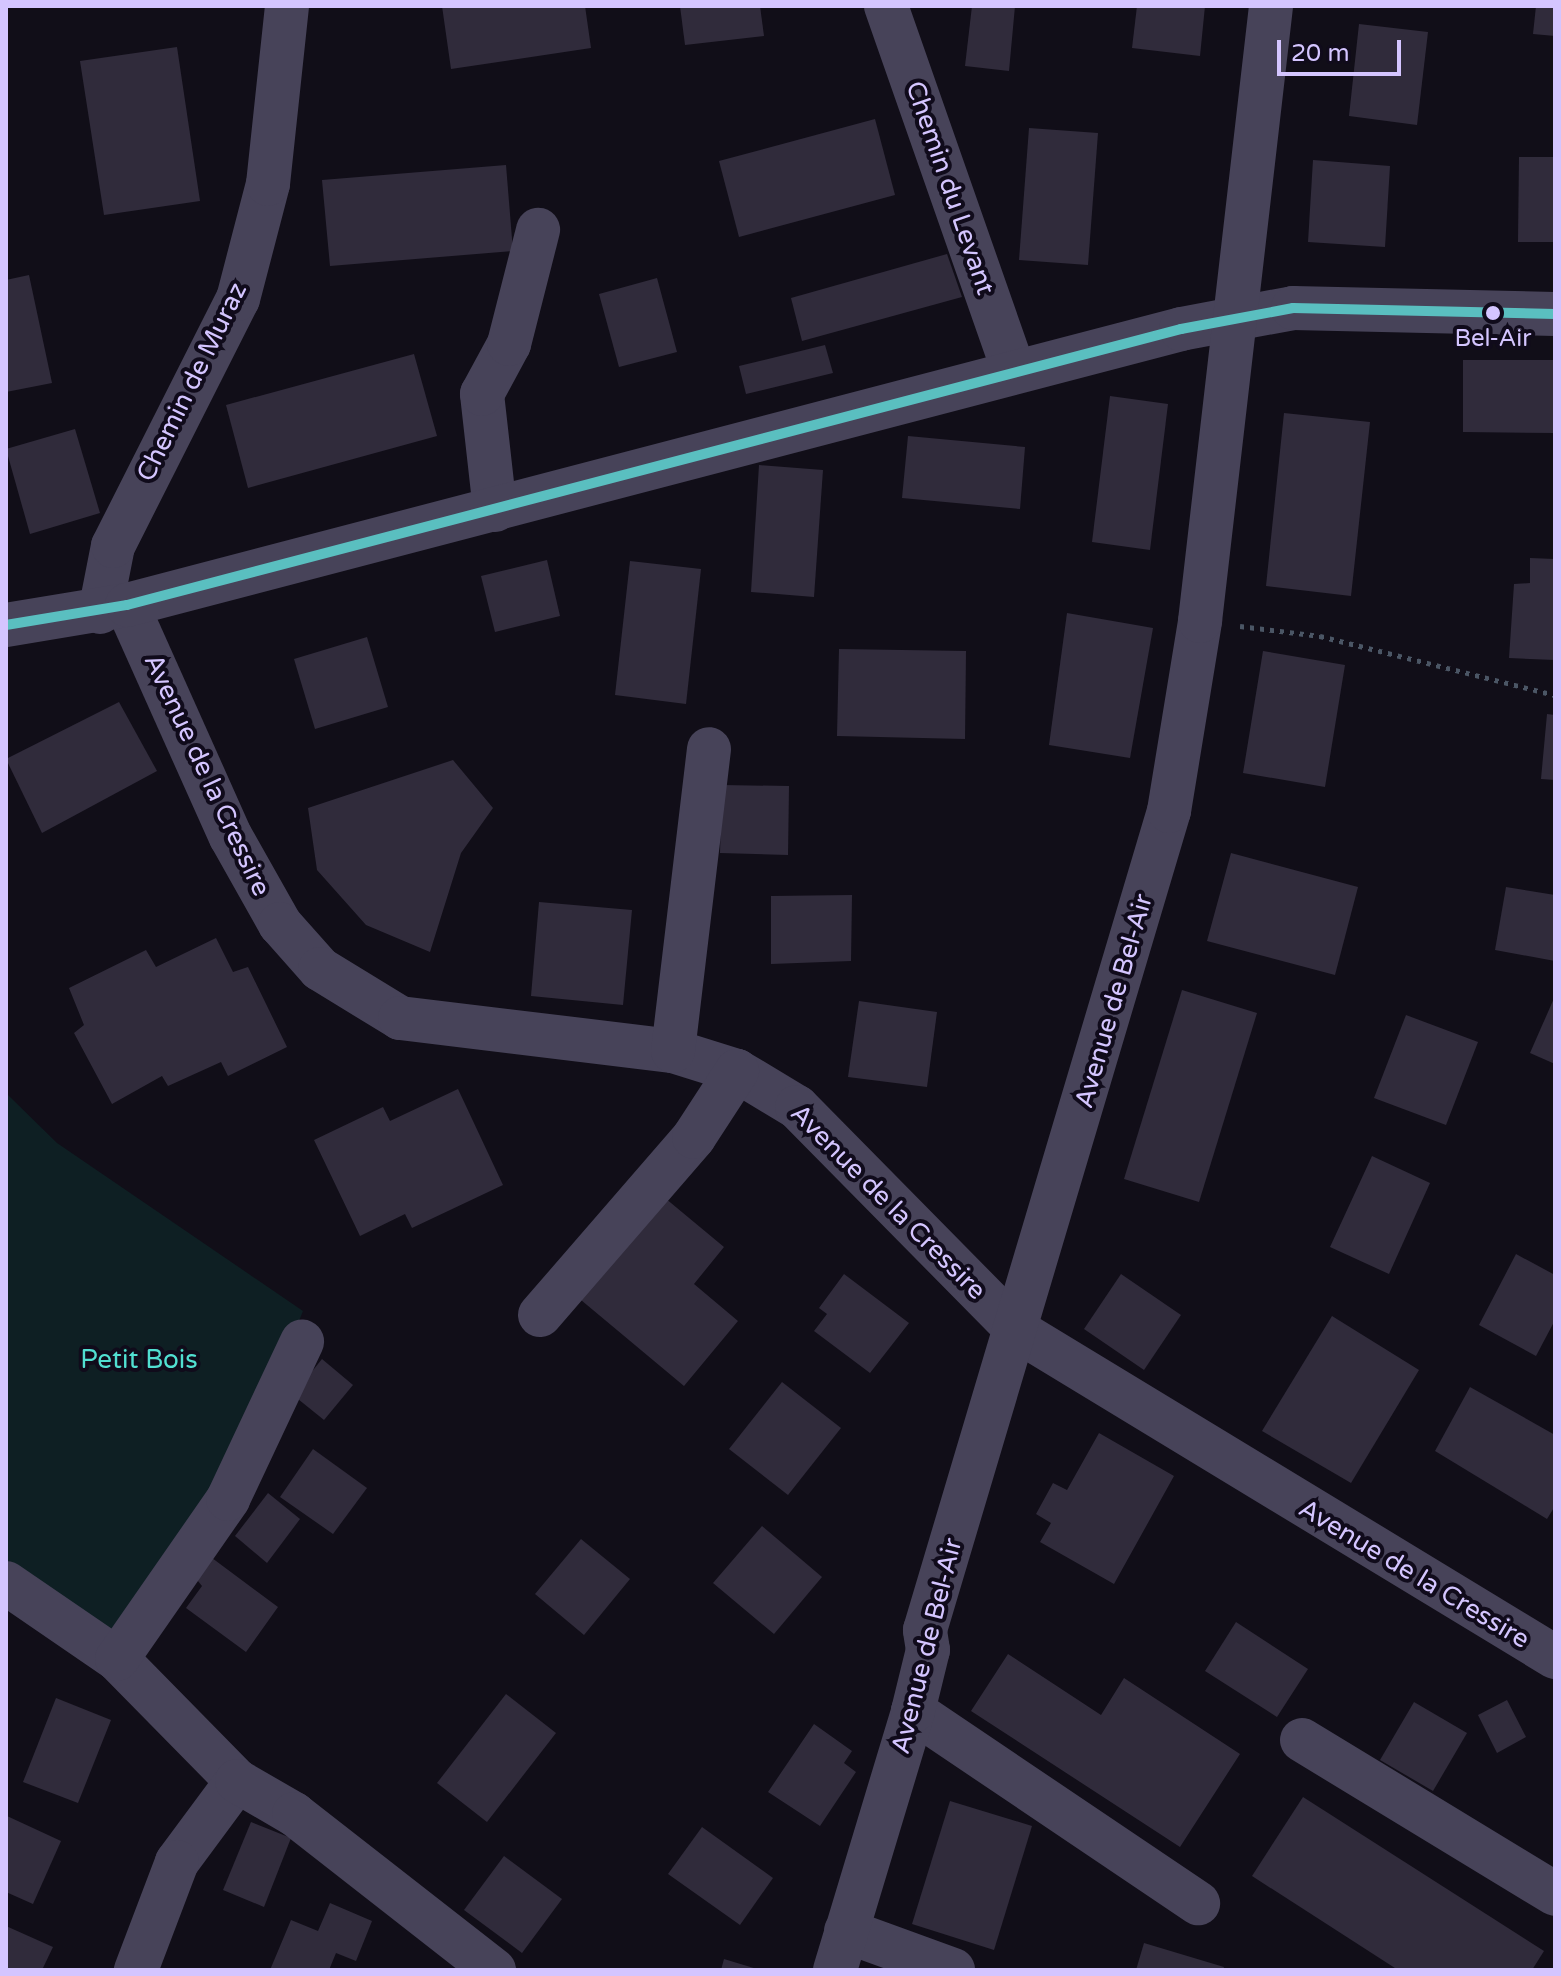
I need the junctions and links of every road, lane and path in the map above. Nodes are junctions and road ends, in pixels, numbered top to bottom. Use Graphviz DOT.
graph roads {
  1 [pos="287,6"];
  2 [pos="886,6"];
  3 [pos="1271,6"];
  4 [pos="538,230"];
  5 [pos="1555,314"];
  6 [pos="1230,322"];
  7 [pos="1013,369"];
  8 [pos="495,510"];
  9 [pos="113,608"];
  10 [pos="1222,624"];
  11 [pos="6,625"];
  12 [pos="1555,695"];
  13 [pos="709,749"];
  14 [pos="673,1051"];
  15 [pos="737,1071"];
  16 [pos="540,1315"];
  17 [pos="1018,1331"];
  18 [pos="302,1342"];
  19 [pos="6,1583"];
  20 [pos="1555,1657"];
  21 [pos="117,1659"];
  22 [pos="913,1711"];
  23 [pos="1302,1740"];
  24 [pos="237,1781"];
  25 [pos="1555,1894"];
  26 [pos="1198,1903"];
  27 [pos="840,1951"];
  28 [pos="136,1970"];
  29 [pos="494,1970"];
  30 [pos="953,1970"];
  1 -- 9 [label="street, Chemin de Muraz"];
  2 -- 7 [label="street, Chemin du Levant"];
  3 -- 6 [label="street, Avenue de Bel-Air"];
  4 -- 8 [label="street"];
  5 -- 6 [label="street"];
  6 -- 7 [label="street"];
  6 -- 17 [label="street, Avenue de Bel-Air"];
  7 -- 8 [label="street"];
  8 -- 9 [label="street"];
  9 -- 11 [label="street"];
  9 -- 14 [label="street, Avenue de la Cressire"];
  10 -- 12 [label="path"];
  13 -- 14 [label="street"];
  14 -- 15 [label="street, Avenue de la Cressire"];
  15 -- 16 [label="street"];
  15 -- 17 [label="street, Avenue de la Cressire"];
  17 -- 20 [label="street, Avenue de la Cressire"];
  17 -- 22 [label="street, Avenue de Bel-Air"];
  18 -- 21 [label="street"];
  19 -- 21 [label="street"];
  21 -- 24 [label="street"];
  22 -- 26 [label="street"];
  22 -- 27 [label="street, Avenue de Bel-Air"];
  23 -- 25 [label="street"];
  24 -- 28 [label="street"];
  24 -- 29 [label="street"];
  27 -- 30 [label="street"];
}
